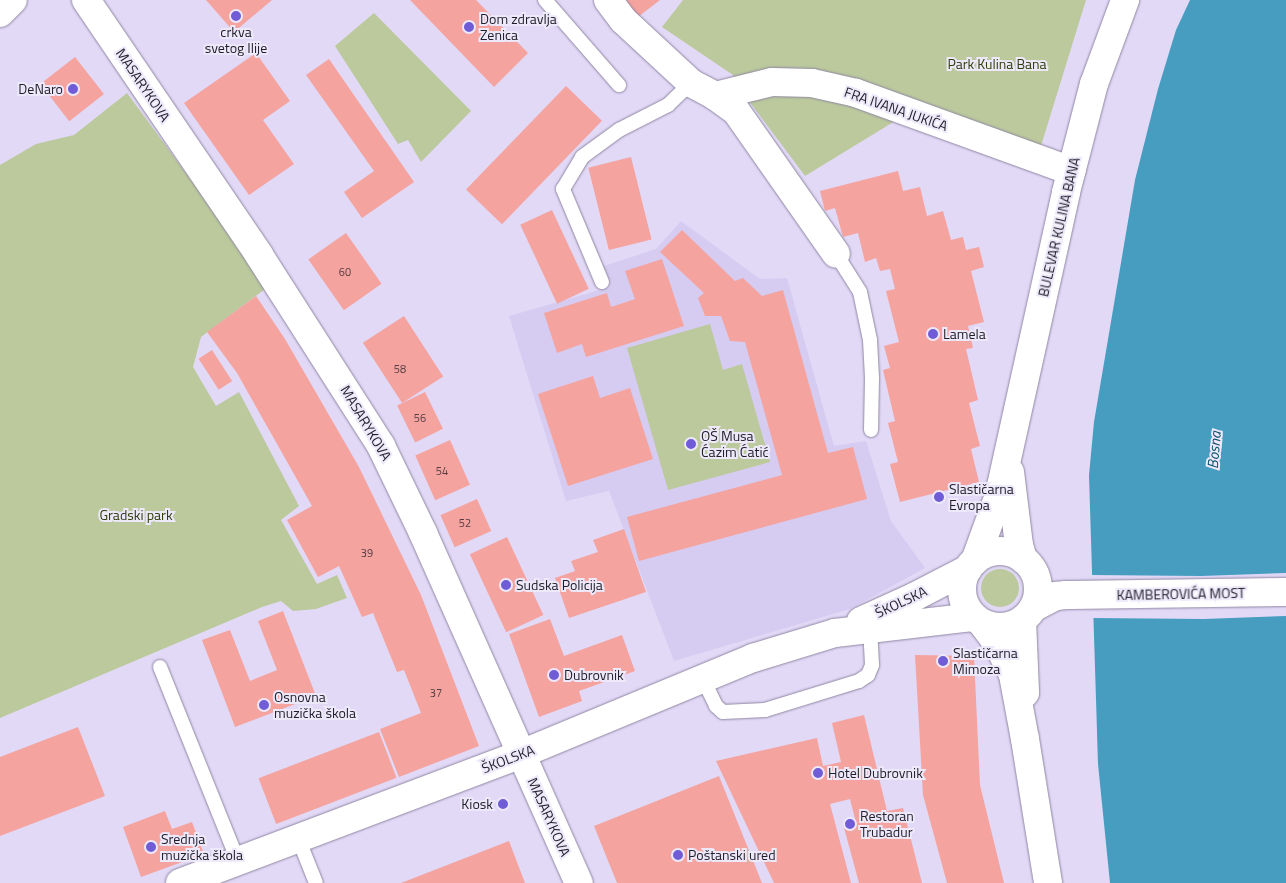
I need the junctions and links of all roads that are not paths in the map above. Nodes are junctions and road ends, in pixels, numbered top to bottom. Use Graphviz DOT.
graph roads {
  1 [pos="13,0"];
  2 [pos="86,0"];
  3 [pos="546,0"];
  4 [pos="608,0"];
  5 [pos="1125,0"];
  6 [pos="0,13"];
  7 [pos="691,83"];
  8 [pos="620,86"];
  9 [pos="715,96"];
  10 [pos="1072,171"];
  11 [pos="836,254"];
  12 [pos="602,282"];
  13 [pos="872,430"];
  14 [pos="1008,458"];
  15 [pos="971,565"];
  16 [pos="1030,569"];
  17 [pos="1286,592"];
  18 [pos="1071,595"];
  19 [pos="1027,614"];
  20 [pos="978,620"];
  21 [pos="870,628"];
  22 [pos="835,633"];
  23 [pos="160,667"];
  24 [pos="702,677"];
  25 [pos="1025,739"];
  26 [pos="521,754"];
  27 [pos="298,838"];
  28 [pos="238,861"];
  29 [pos="180,883"];
  30 [pos="316,883"];
  31 [pos="579,883"];
  32 [pos="1048,883"];
  1 -- 6 [label="street"];
  2 -- 26 [label="street, MASARYKOVA"];
  3 -- 8 [label="lane"];
  4 -- 7 [label="street"];
  5 -- 10 [label="street, BULEVAR KULINA BANA"];
  7 -- 9 [label="street"];
  7 -- 12 [label="lane"];
  9 -- 10 [label="street, FRA IVANA JUKIĆA"];
  9 -- 11 [label="street"];
  10 -- 14 [label="street, BULEVAR KULINA BANA"];
  11 -- 13 [label="lane"];
  14 -- 15 [label="street, BULEVAR KULINA BANA"];
  14 -- 16 [label="street, BULEVAR KULINA BANA"];
  15 -- 16 [label="street"];
  15 -- 20 [label="street"];
  15 -- 22 [label="street, ŠKOLSKA"];
  16 -- 18 [label="street"];
  16 -- 19 [label="street"];
  17 -- 18 [label="street, KAMBEROVIĆA MOST"];
  18 -- 19 [label="street"];
  19 -- 20 [label="street"];
  19 -- 25 [label="street"];
  20 -- 21 [label="street, ŠKOLSKA"];
  20 -- 25 [label="street"];
  21 -- 22 [label="street, ŠKOLSKA"];
  21 -- 24 [label="lane"];
  22 -- 24 [label="street, ŠKOLSKA"];
  23 -- 28 [label="lane"];
  24 -- 26 [label="street, ŠKOLSKA"];
  25 -- 32 [label="street"];
  26 -- 27 [label="street, ŠKOLSKA"];
  26 -- 31 [label="street, MASARYKOVA"];
  27 -- 28 [label="street, ŠKOLSKA"];
  27 -- 30 [label="lane"];
  28 -- 29 [label="street, ŠKOLSKA"];
}
